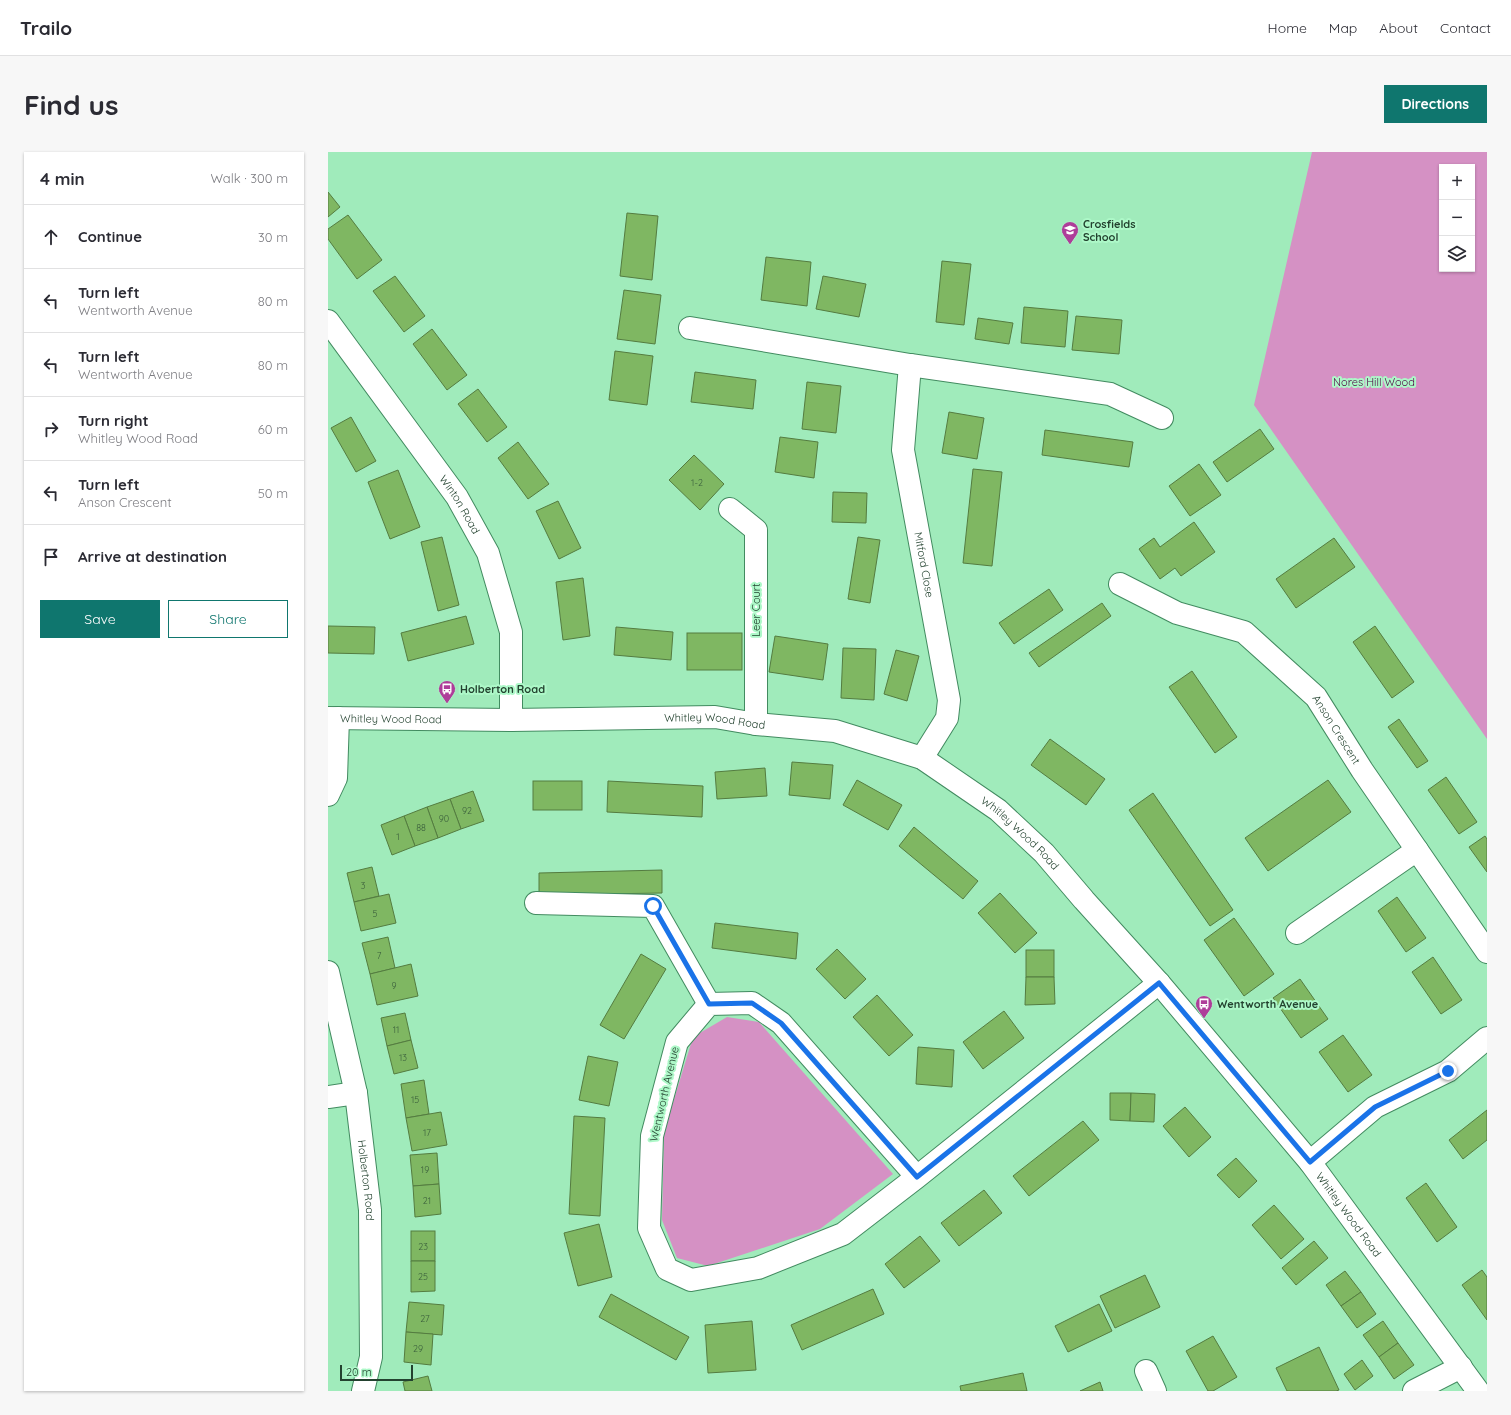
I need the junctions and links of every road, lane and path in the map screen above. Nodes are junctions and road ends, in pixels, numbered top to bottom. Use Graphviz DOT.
graph roads {
  1 [pos="328,321"];
  2 [pos="690,328"];
  3 [pos="910,365"];
  4 [pos="1162,418"];
  5 [pos="730,509"];
  6 [pos="1120,584"];
  7 [pos="333,718"];
  8 [pos="511,720"];
  9 [pos="756,724"];
  10 [pos="922,758"];
  11 [pos="328,795"];
  12 [pos="1417,850"];
  13 [pos="536,903"];
  14 [pos="1297,933"];
  15 [pos="1487,952"];
  16 [pos="328,972"];
  17 [pos="1159,983"];
  18 [pos="709,1004"];
  19 [pos="1487,1038"];
  20 [pos="356,1093"];
  21 [pos="328,1097"];
  22 [pos="1310,1162"];
  23 [pos="917,1177"];
  24 [pos="1461,1368"];
  25 [pos="1146,1371"];
  26 [pos="363,1391"];
  27 [pos="1155,1391"];
  28 [pos="1414,1391"];
  29 [pos="1478,1391"];
  1 -- 8 [label="street, Winton Road"];
  2 -- 3 [label="street"];
  3 -- 4 [label="street"];
  3 -- 10 [label="street, Mitford Close"];
  5 -- 9 [label="street, Leer Court"];
  6 -- 12 [label="street, Anson Crescent"];
  7 -- 8 [label="street, Whitley Wood Road"];
  7 -- 11 [label="street"];
  8 -- 9 [label="street, Whitley Wood Road"];
  9 -- 10 [label="street, Whitley Wood Road"];
  10 -- 17 [label="street, Whitley Wood Road"];
  12 -- 14 [label="street"];
  12 -- 15 [label="street, Anson Crescent"];
  13 -- 18 [label="street"];
  16 -- 20 [label="street, Holberton Road"];
  17 -- 22 [label="street, Whitley Wood Road"];
  17 -- 23 [label="street, Wentworth Avenue"];
  18 -- 23 [label="street"];
  18 -- 23 [label="street, Wentworth Avenue"];
  19 -- 22 [label="street"];
  20 -- 21 [label="street"];
  20 -- 26 [label="street, Holberton Road"];
  22 -- 24 [label="street, Whitley Wood Road"];
  24 -- 28 [label="street"];
  24 -- 29 [label="street, Whitley Wood Road"];
  25 -- 27 [label="street"];
}
